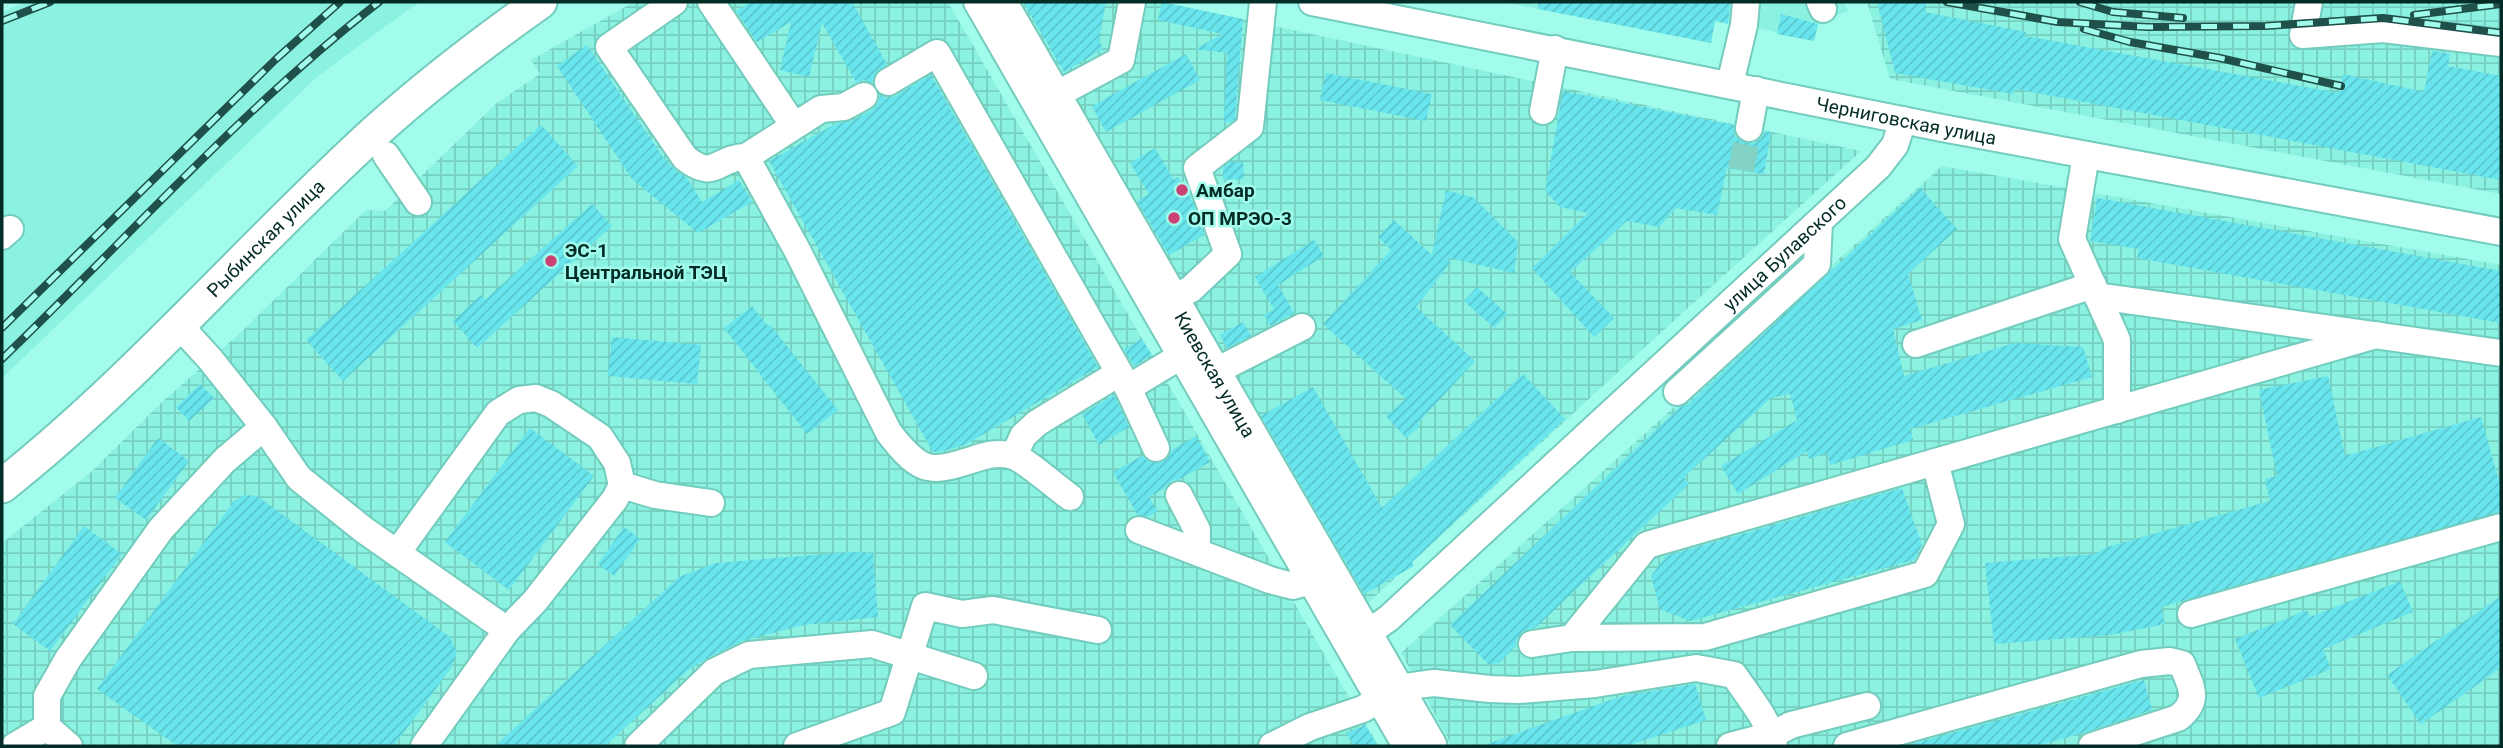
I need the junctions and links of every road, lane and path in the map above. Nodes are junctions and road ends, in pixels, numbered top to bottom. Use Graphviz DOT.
graph roads {
  1 [pos="540,2"];
  2 [pos="674,2"];
  3 [pos="711,2"];
  4 [pos="977,2"];
  5 [pos="1000,2"];
  6 [pos="1132,2"];
  7 [pos="1263,2"];
  8 [pos="1315,2"];
  9 [pos="1746,2"];
  10 [pos="2309,2"];
  11 [pos="1377,8"];
  12 [pos="2501,43"];
  13 [pos="1555,49"];
  14 [pos="888,82"];
  15 [pos="1743,87"];
  16 [pos="864,96"];
  17 [pos="1045,100"];
  18 [pos="1543,111"];
  19 [pos="1903,120"];
  20 [pos="794,126"];
  21 [pos="1749,128"];
  22 [pos="386,155"];
  23 [pos="2086,155"];
  24 [pos="746,156"];
  25 [pos="418,202"];
  26 [pos="1819,222"];
  27 [pos="2501,232"];
  28 [pos="2095,291"];
  29 [pos="1163,304"];
  30 [pos="178,324"];
  31 [pos="1301,327"];
  32 [pos="2376,335"];
  33 [pos="1916,344"];
  34 [pos="2501,353"];
  35 [pos="1198,358"];
  36 [pos="1123,380"];
  37 [pos="1676,392"];
  38 [pos="2117,410"];
  39 [pos="264,427"];
  40 [pos="1156,448"];
  41 [pos="1014,456"];
  42 [pos="1935,462"];
  43 [pos="622,485"];
  44 [pos="2,486"];
  45 [pos="1180,495"];
  46 [pos="1070,497"];
  47 [pos="711,503"];
  48 [pos="2501,527"];
  49 [pos="1139,530"];
  50 [pos="1197,552"];
  51 [pos="397,553"];
  52 [pos="1320,576"];
  53 [pos="2191,614"];
  54 [pos="507,630"];
  55 [pos="1098,630"];
  56 [pos="1572,638"];
  57 [pos="1358,642"];
  58 [pos="1532,644"];
  59 [pos="910,656"];
  60 [pos="974,676"];
  61 [pos="1387,693"];
  62 [pos="1867,706"];
  63 [pos="47,727"];
  64 [pos="1773,741"];
  65 [pos="15,746"];
  66 [pos="69,746"];
  67 [pos="424,746"];
  68 [pos="638,746"];
  69 [pos="797,746"];
  70 [pos="1272,746"];
  71 [pos="1406,746"];
  72 [pos="1430,746"];
  73 [pos="1730,746"];
  74 [pos="1847,746"];
  75 [pos="2092,746"];
  1 -- 30 [label="main road, Рыбинская улица"];
  2 -- 24 [label="street"];
  3 -- 20 [label="street"];
  4 -- 17 [label="street, Киевская улица"];
  5 -- 17 [label="main road, Киевская улица"];
  6 -- 17 [label="street"];
  7 -- 29 [label="street"];
  8 -- 11 [label="street, Черниговская улица"];
  9 -- 15 [label="street"];
  10 -- 12 [label="street"];
  11 -- 13 [label="street, Черниговская улица"];
  13 -- 15 [label="street, Черниговская улица"];
  13 -- 18 [label="street"];
  14 -- 36 [label="street"];
  15 -- 19 [label="street, Черниговская улица"];
  15 -- 21 [label="street"];
  16 -- 20 [label="street"];
  17 -- 29 [label="main road, Киевская улица"];
  19 -- 23 [label="street, Черниговская улица"];
  19 -- 26 [label="street, улица Булавского"];
  20 -- 24 [label="street"];
  22 -- 25 [label="street"];
  23 -- 27 [label="street, Черниговская улица"];
  23 -- 28 [label="street"];
  24 -- 41 [label="street"];
  26 -- 37 [label="street"];
  26 -- 57 [label="street, улица Булавского"];
  28 -- 32 [label="street"];
  28 -- 33 [label="street"];
  28 -- 38 [label="street"];
  29 -- 35 [label="main road, Киевская улица"];
  30 -- 39 [label="street"];
  30 -- 44 [label="main road, Рыбинская улица"];
  31 -- 35 [label="street"];
  32 -- 34 [label="street"];
  32 -- 38 [label="street"];
  35 -- 36 [label="street"];
  35 -- 52 [label="main road, Киевская улица"];
  36 -- 40 [label="street"];
  36 -- 41 [label="street"];
  38 -- 42 [label="street"];
  39 -- 51 [label="street"];
  39 -- 63 [label="street"];
  41 -- 46 [label="street"];
  42 -- 56 [label="street"];
  42 -- 56 [label="street"];
  43 -- 47 [label="street"];
  43 -- 51 [label="street"];
  43 -- 54 [label="street"];
  45 -- 50 [label="street"];
  48 -- 53 [label="street"];
  49 -- 50 [label="street"];
  50 -- 52 [label="street"];
  51 -- 54 [label="street"];
  52 -- 57 [label="main road, Киевская улица"];
  54 -- 67 [label="street"];
  55 -- 59 [label="street"];
  56 -- 58 [label="street"];
  57 -- 61 [label="main road, Киевская улица"];
  59 -- 60 [label="street"];
  59 -- 68 [label="street"];
  59 -- 69 [label="street"];
  61 -- 64 [label="street"];
  61 -- 70 [label="street"];
  61 -- 71 [label="street, Киевская улица"];
  61 -- 72 [label="main road, Киевская улица"];
  62 -- 64 [label="street"];
  63 -- 65 [label="street"];
  63 -- 66 [label="street"];
  64 -- 73 [label="street"];
  74 -- 75 [label="street"];
}
